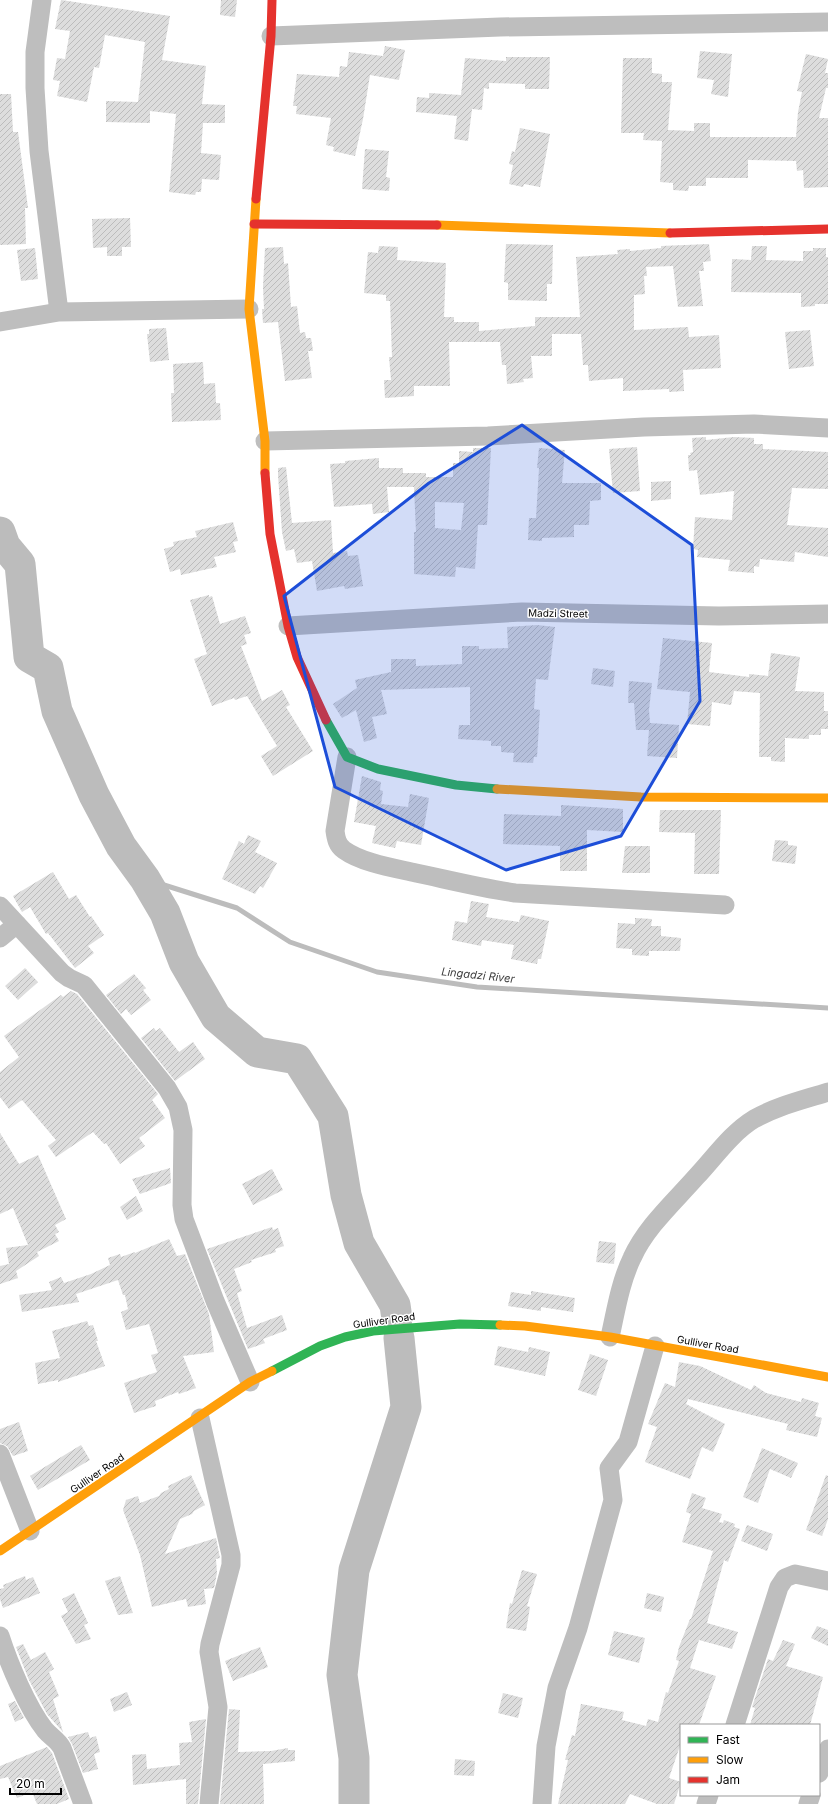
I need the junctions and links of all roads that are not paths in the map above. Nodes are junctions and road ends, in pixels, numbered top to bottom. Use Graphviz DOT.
graph roads {
  1 [pos="42,0"];
  2 [pos="272,0"];
  3 [pos="828,22"];
  4 [pos="271,36"];
  5 [pos="254,224"];
  6 [pos="828,229"];
  7 [pos="249,309"];
  8 [pos="59,312"];
  9 [pos="0,322"];
  10 [pos="828,428"];
  11 [pos="265,441"];
  12 [pos="828,614"];
  13 [pos="288,626"];
  14 [pos="347,757"];
  15 [pos="828,798"];
  16 [pos="725,905"];
  17 [pos="0,906"];
  18 [pos="17,924"];
  19 [pos="0,938"];
  20 [pos="828,1092"];
  21 [pos="610,1337"];
  22 [pos="655,1346"];
  23 [pos="828,1377"];
  24 [pos="250,1382"];
  25 [pos="200,1418"];
  26 [pos="0,1454"];
  27 [pos="30,1530"];
  28 [pos="0,1551"];
  29 [pos="828,1581"];
  30 [pos="0,1636"];
  31 [pos="734,1724"];
  32 [pos="828,1749"];
  33 [pos="820,1770"];
  34 [pos="84,1804"];
  35 [pos="209,1804"];
  36 [pos="542,1804"];
  1 -- 8 [label="street"];
  2 -- 4 [label="street"];
  3 -- 4 [label="street"];
  4 -- 5 [label="street"];
  5 -- 6 [label="street"];
  5 -- 7 [label="street"];
  7 -- 8 [label="street"];
  7 -- 11 [label="street"];
  8 -- 9 [label="street"];
  10 -- 11 [label="street"];
  11 -- 13 [label="street"];
  12 -- 13 [label="street, Madzi Street"];
  13 -- 14 [label="street"];
  14 -- 15 [label="street"];
  14 -- 16 [label="street"];
  17 -- 18 [label="street"];
  18 -- 19 [label="street"];
  18 -- 24 [label="street"];
  20 -- 21 [label="street"];
  21 -- 22 [label="street, Gulliver Road"];
  21 -- 24 [label="street, Gulliver Road"];
  22 -- 23 [label="street, Gulliver Road"];
  22 -- 36 [label="street"];
  24 -- 25 [label="street, Gulliver Road"];
  25 -- 27 [label="street, Gulliver Road"];
  25 -- 35 [label="street"];
  26 -- 27 [label="street"];
  27 -- 28 [label="street, Gulliver Road"];
  29 -- 31 [label="street"];
  30 -- 34 [label="street"];
  32 -- 33 [label="street"];
}
